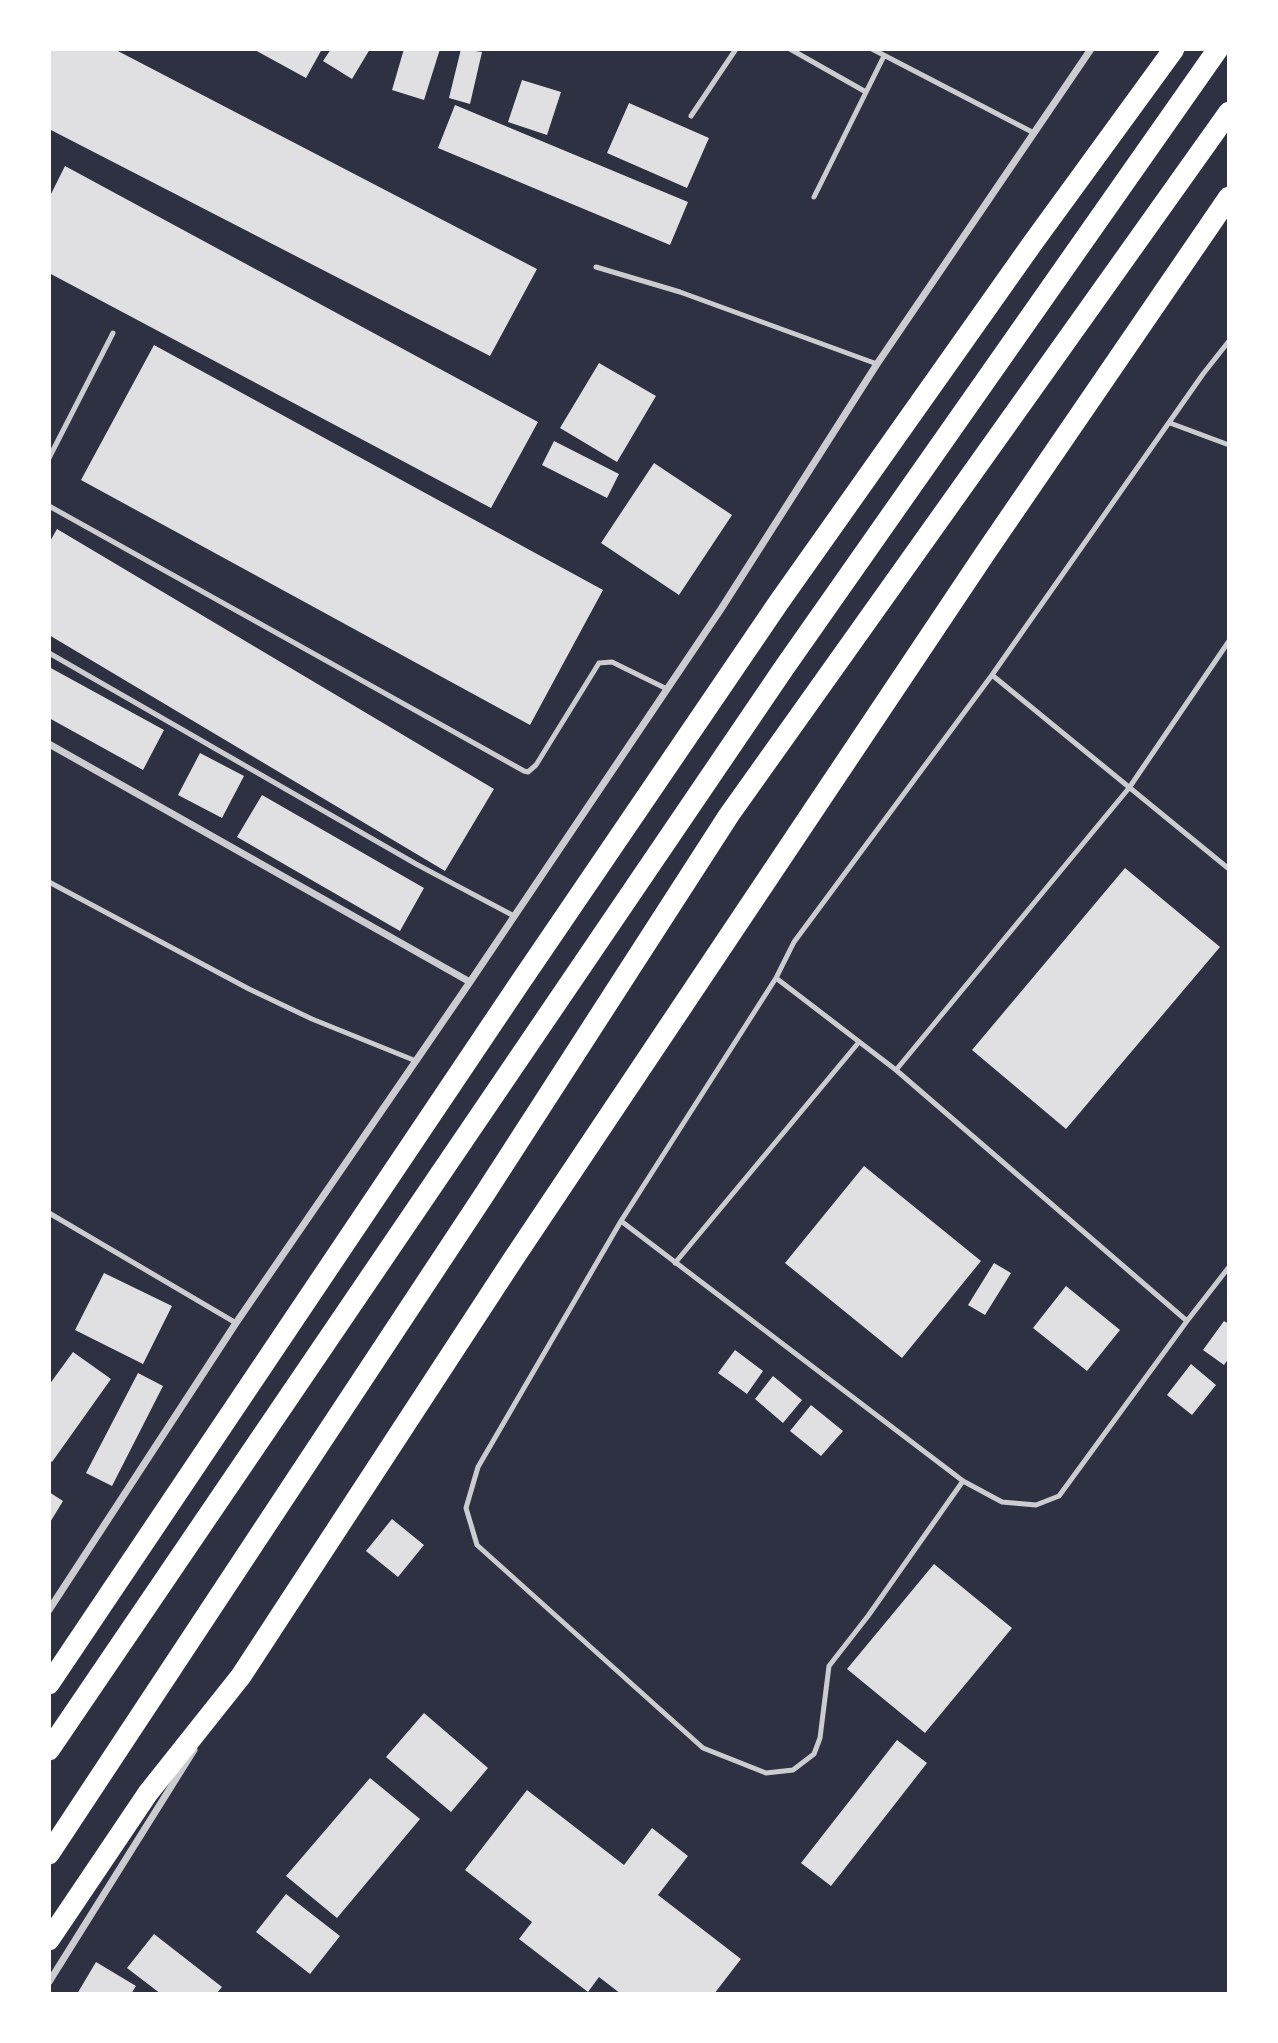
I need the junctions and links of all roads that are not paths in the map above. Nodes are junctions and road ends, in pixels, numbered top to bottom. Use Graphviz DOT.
graph roads {
  1 [pos="736,49"];
  2 [pos="790,49"];
  3 [pos="872,49"];
  4 [pos="1091,49"];
  5 [pos="1174,49"];
  6 [pos="1218,49"];
  7 [pos="884,55"];
  8 [pos="866,92"];
  9 [pos="1229,112"];
  10 [pos="691,116"];
  11 [pos="1034,133"];
  12 [pos="814,197"];
  13 [pos="1229,197"];
  14 [pos="596,267"];
  15 [pos="113,333"];
  16 [pos="1229,341"];
  17 [pos="877,365"];
  18 [pos="1170,423"];
  19 [pos="1229,445"];
  20 [pos="49,458"];
  21 [pos="49,506"];
  22 [pos="1229,641"];
  23 [pos="49,653"];
  24 [pos="992,675"];
  25 [pos="667,689"];
  26 [pos="49,744"];
  27 [pos="1129,788"];
  28 [pos="1229,869"];
  29 [pos="49,882"];
  30 [pos="514,916"];
  31 [pos="776,978"];
  32 [pos="470,982"];
  33 [pos="859,1042"];
  34 [pos="416,1061"];
  35 [pos="896,1070"];
  36 [pos="49,1213"];
  37 [pos="621,1221"];
  38 [pos="675,1263"];
  39 [pos="1229,1267"];
  40 [pos="1187,1321"];
  41 [pos="236,1323"];
  42 [pos="963,1481"];
  43 [pos="49,1610"];
  44 [pos="241,1676"];
  45 [pos="49,1684"];
  46 [pos="52,1745"];
  47 [pos="49,1854"];
  48 [pos="49,1940"];
  49 [pos="49,1982"];
  1 -- 10 [label="lane"];
  2 -- 8 [label="lane"];
  3 -- 7 [label="lane"];
  4 -- 11 [label="street"];
  5 -- 45 [label="highway"];
  6 -- 46 [label="highway"];
  7 -- 8 [label="lane"];
  7 -- 11 [label="lane"];
  8 -- 12 [label="lane"];
  9 -- 47 [label="highway"];
  11 -- 17 [label="street"];
  13 -- 44 [label="highway"];
  14 -- 17 [label="lane"];
  15 -- 20 [label="lane"];
  16 -- 18 [label="lane"];
  17 -- 25 [label="street"];
  18 -- 19 [label="lane"];
  18 -- 24 [label="lane"];
  21 -- 25 [label="lane"];
  22 -- 27 [label="lane"];
  23 -- 30 [label="lane"];
  24 -- 27 [label="lane"];
  24 -- 31 [label="lane"];
  25 -- 30 [label="street"];
  26 -- 32 [label="street"];
  27 -- 28 [label="lane"];
  27 -- 35 [label="lane"];
  29 -- 34 [label="lane"];
  30 -- 32 [label="street"];
  31 -- 33 [label="lane"];
  31 -- 37 [label="lane"];
  32 -- 34 [label="street"];
  33 -- 35 [label="lane"];
  33 -- 38 [label="lane"];
  34 -- 41 [label="street"];
  35 -- 40 [label="lane"];
  36 -- 41 [label="lane"];
  37 -- 38 [label="lane"];
  37 -- 42 [label="lane"];
  38 -- 42 [label="lane"];
  39 -- 40 [label="lane"];
  40 -- 42 [label="lane"];
  41 -- 43 [label="street"];
  44 -- 48 [label="highway"];
  44 -- 49 [label="street"];
}
